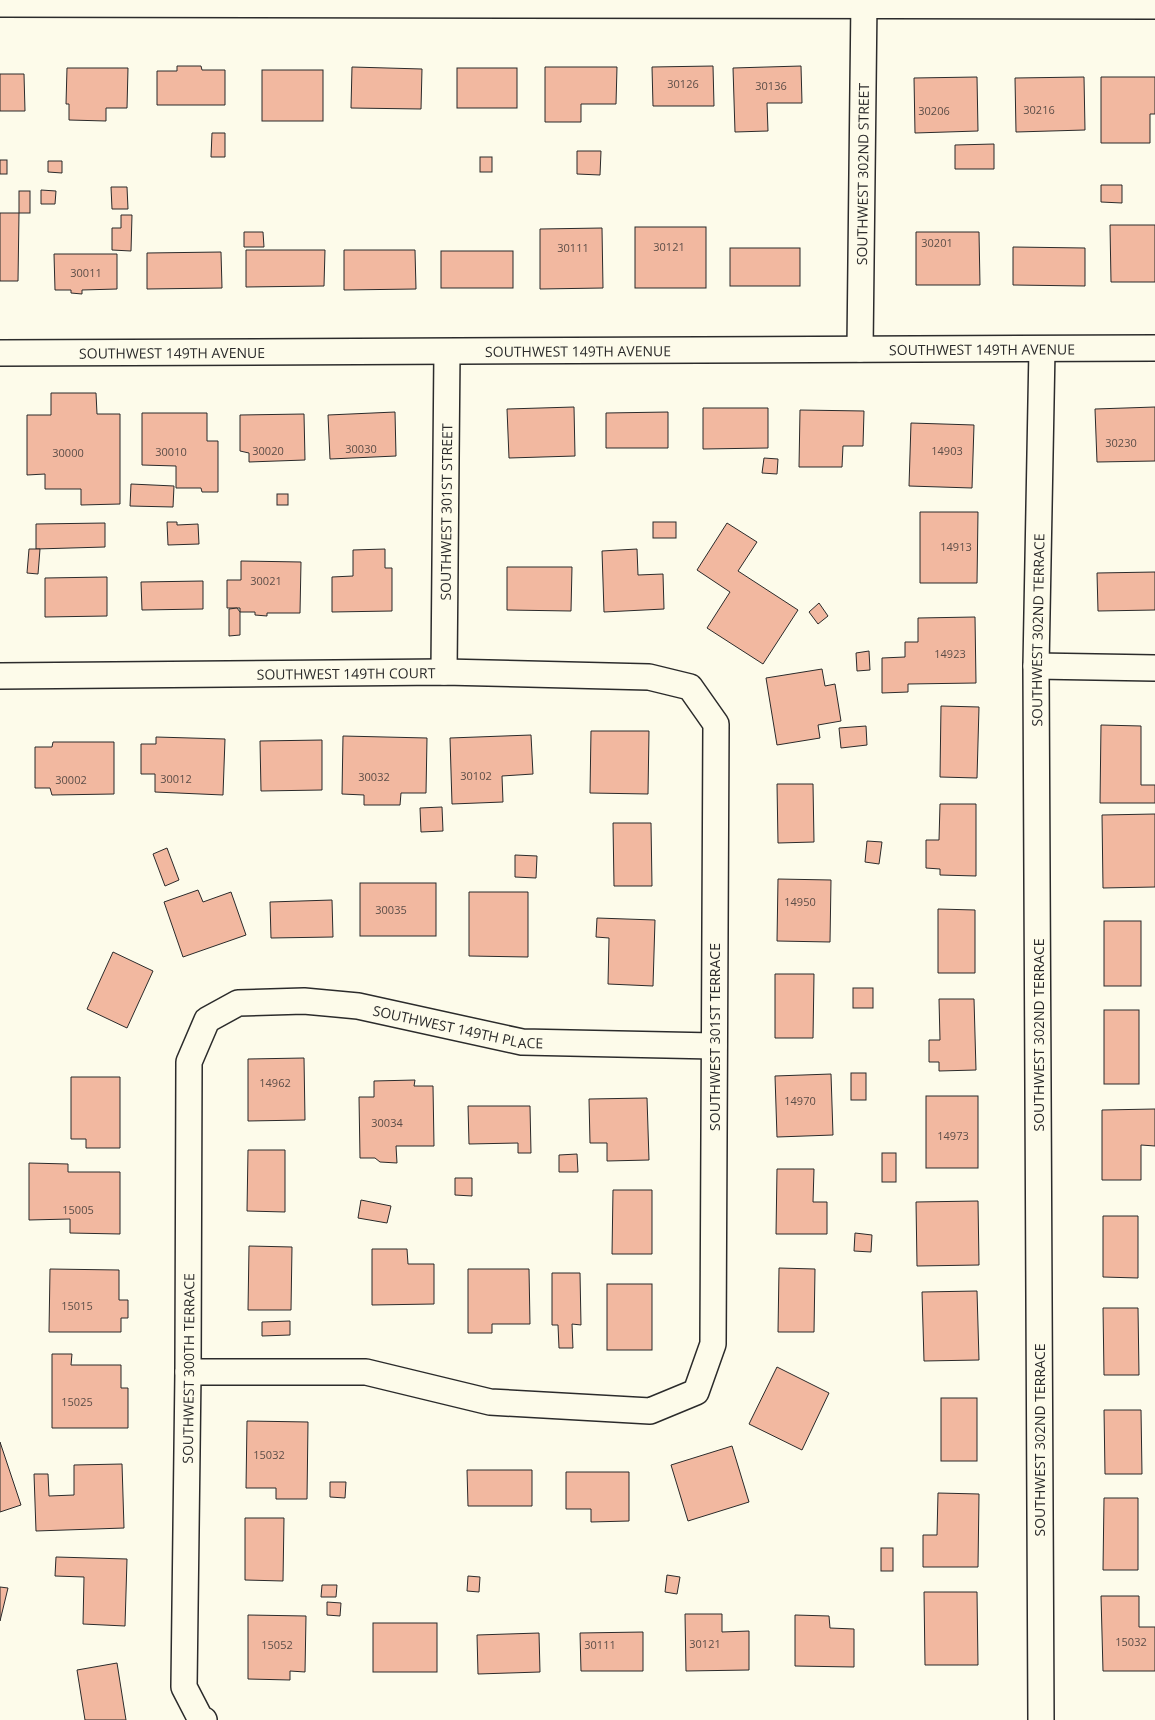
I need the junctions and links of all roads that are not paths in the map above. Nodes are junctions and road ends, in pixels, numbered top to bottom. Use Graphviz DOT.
graph roads {
  1 [pos="864,3"];
  2 [pos="0,4"];
  3 [pos="1155,6"];
  4 [pos="1155,348"];
  5 [pos="860,349"];
  6 [pos="1042,349"];
  7 [pos="447,352"];
  8 [pos="0,353"];
  9 [pos="1036,666"];
  10 [pos="1155,668"];
  11 [pos="444,672"];
  12 [pos="0,676"];
  13 [pos="690,687"];
  14 [pos="207,1020"];
  15 [pos="714,1046"];
  16 [pos="188,1372"];
  17 [pos="202,1719"];
  18 [pos="1040,1720"];
  1 -- 2 [label="street"];
  1 -- 3 [label="street"];
  1 -- 5 [label="street, SOUTHWEST 302ND STREET"];
  4 -- 6 [label="street, SOUTHWEST 149TH AVENUE"];
  5 -- 6 [label="street, SOUTHWEST 149TH AVENUE"];
  5 -- 7 [label="street, SOUTHWEST 149TH AVENUE"];
  6 -- 9 [label="street, SOUTHWEST 302ND TERRACE"];
  7 -- 8 [label="street, SOUTHWEST 149TH AVENUE"];
  7 -- 11 [label="street, SOUTHWEST 301ST STREET"];
  9 -- 10 [label="street"];
  9 -- 18 [label="street, SOUTHWEST 302ND TERRACE"];
  11 -- 12 [label="street, SOUTHWEST 149TH COURT"];
  11 -- 13 [label="street, SOUTHWEST 149TH COURT"];
  13 -- 15 [label="street, SOUTHWEST 301ST TERRACE"];
  14 -- 15 [label="street, SOUTHWEST 149TH PLACE"];
  14 -- 16 [label="street, SOUTHWEST 300TH TERRACE"];
  15 -- 16 [label="street, SOUTHWEST 301ST TERRACE"];
  16 -- 17 [label="street, SOUTHWEST 300TH TERRACE"];
}
